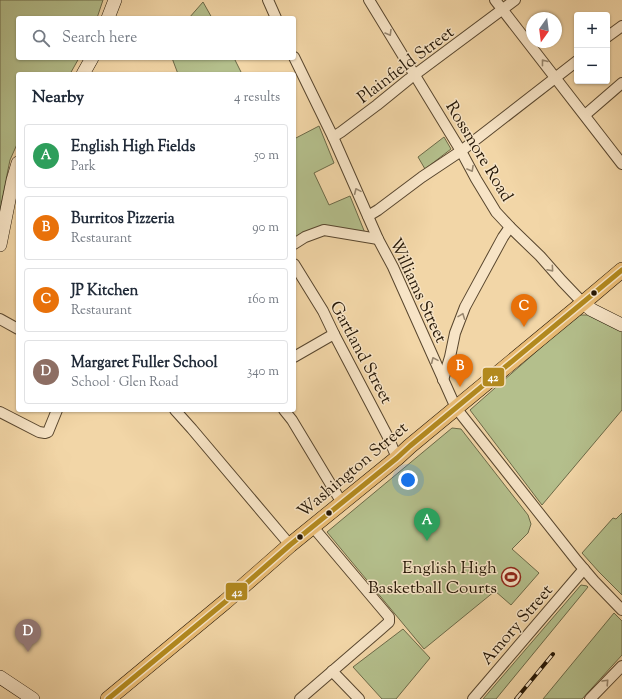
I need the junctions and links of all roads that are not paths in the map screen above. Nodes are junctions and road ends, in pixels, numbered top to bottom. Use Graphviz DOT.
graph roads {
  1 [pos="115,0"];
  2 [pos="268,0"];
  3 [pos="369,0"];
  4 [pos="495,0"];
  5 [pos="515,0"];
  6 [pos="502,9"];
  7 [pos="109,16"];
  8 [pos="275,16"];
  9 [pos="622,26"];
  10 [pos="610,36"];
  11 [pos="91,60"];
  12 [pos="295,60"];
  13 [pos="574,63"];
  14 [pos="84,72"];
  15 [pos="415,75"];
  16 [pos="555,78"];
  17 [pos="622,83"];
  18 [pos="585,115"];
  19 [pos="332,137"];
  20 [pos="461,151"];
  21 [pos="622,164"];
  22 [pos="16,170"];
  23 [pos="368,216"];
  24 [pos="510,227"];
  25 [pos="378,239"];
  26 [pos="296,243"];
  27 [pos="0,245"];
  28 [pos="296,267"];
  29 [pos="622,270"];
  30 [pos="583,303"];
  31 [pos="0,319"];
  32 [pos="622,325"];
  33 [pos="16,328"];
  34 [pos="334,334"];
  35 [pos="296,356"];
  36 [pos="443,380"];
  37 [pos="456,408"];
  38 [pos="0,412"];
  39 [pos="56,412"];
  40 [pos="177,412"];
  41 [pos="286,412"];
  42 [pos="397,458"];
  43 [pos="342,503"];
  44 [pos="313,527"];
  45 [pos="290,545"];
  46 [pos="584,569"];
  47 [pos="622,610"];
  48 [pos="622,666"];
  49 [pos="332,671"];
  50 [pos="0,677"];
  51 [pos="33,699"];
  52 [pos="108,699"];
  53 [pos="300,699"];
  54 [pos="359,699"];
  55 [pos="473,699"];
  56 [pos="590,699"];
  1 -- 7 [label="street"];
  2 -- 8 [label="street"];
  3 -- 15 [label="street, Rossmore Road, one-way"];
  4 -- 6 [label="street"];
  5 -- 6 [label="street, Plainfield Street"];
  6 -- 15 [label="street, Plainfield Street"];
  16 -- 6 [label="street, one-way"];
  9 -- 10 [label="street"];
  11 -- 14 [label="street"];
  12 -- 19 [label="street, Williams Street"];
  13 -- 16 [label="street"];
  15 -- 19 [label="street, Plainfield Street"];
  15 -- 20 [label="street, Rossmore Road"];
  16 -- 18 [label="street"];
  16 -- 20 [label="street"];
  17 -- 18 [label="street"];
  18 -- 21 [label="street"];
  23 -- 19 [label="street, Williams Street, one-way"];
  20 -- 23 [label="street"];
  20 -- 24 [label="street, Rossmore Road, one-way"];
  22 -- 27 [label="street"];
  23 -- 25 [label="street, Williams Street"];
  24 -- 30 [label="street, Rossmore Road, one-way"];
  36 -- 24 [label="street, one-way"];
  25 -- 26 [label="street"];
  36 -- 25 [label="street, Williams Street, one-way"];
  28 -- 34 [label="street, Gartland Street"];
  29 -- 30 [label="main road, Washington Street"];
  30 -- 32 [label="street"];
  30 -- 37 [label="main road, Washington Street"];
  31 -- 33 [label="street"];
  34 -- 35 [label="street"];
  34 -- 42 [label="street, Gartland Street"];
  36 -- 37 [label="street, Williams Street"];
  37 -- 42 [label="main road, Washington Street"];
  37 -- 46 [label="street, Williams Street"];
  38 -- 39 [label="street"];
  40 -- 45 [label="street"];
  41 -- 43 [label="street"];
  42 -- 43 [label="main road, Washington Street"];
  43 -- 44 [label="main road, Washington Street"];
  44 -- 45 [label="main road, Washington Street"];
  44 -- 49 [label="street"];
  45 -- 52 [label="main road, Washington Street"];
  46 -- 47 [label="street, Williams Street"];
  46 -- 55 [label="street, Amory Street"];
  56 -- 48 [label="street, one-way"];
  49 -- 53 [label="street"];
  49 -- 54 [label="street"];
  50 -- 51 [label="street"];
}
